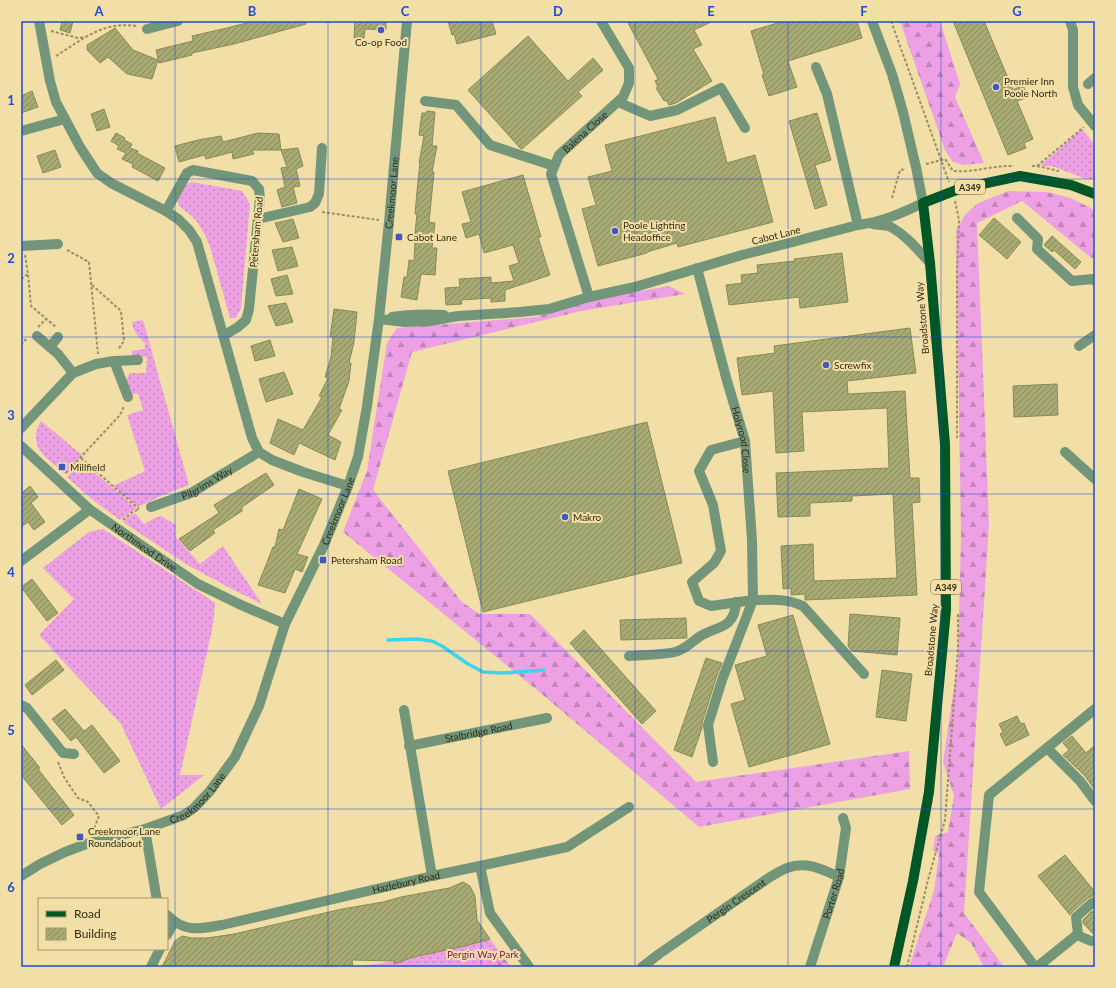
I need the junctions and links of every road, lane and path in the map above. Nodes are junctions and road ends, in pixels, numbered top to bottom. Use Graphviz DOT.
graph roads {
  1 [pos="178,21"];
  2 [pos="407,21"];
  3 [pos="601,21"];
  4 [pos="872,21"];
  5 [pos="891,21"];
  6 [pos="1070,21"];
  7 [pos="40,25"];
  8 [pos="146,29"];
  9 [pos="88,37"];
  10 [pos="46,62"];
  11 [pos="816,67"];
  12 [pos="425,101"];
  13 [pos="618,102"];
  14 [pos="65,119"];
  15 [pos="1095,126"];
  16 [pos="744,128"];
  17 [pos="1083,128"];
  18 [pos="21,130"];
  19 [pos="322,148"];
  20 [pos="941,160"];
  21 [pos="554,166"];
  22 [pos="1016,166"];
  23 [pos="1030,166"];
  24 [pos="900,170"];
  25 [pos="945,171"];
  26 [pos="1095,194"];
  27 [pos="892,198"];
  28 [pos="923,203"];
  29 [pos="310,207"];
  30 [pos="166,211"];
  31 [pos="1017,218"];
  32 [pos="258,219"];
  33 [pos="389,222"];
  34 [pos="870,223"];
  35 [pos="858,225"];
  36 [pos="58,244"];
  37 [pos="22,246"];
  38 [pos="930,263"];
  39 [pos="697,268"];
  40 [pos="28,274"];
  41 [pos="21,279"];
  42 [pos="1095,281"];
  43 [pos="91,284"];
  44 [pos="589,298"];
  45 [pos="378,318"];
  46 [pos="57,332"];
  47 [pos="1095,335"];
  48 [pos="37,336"];
  49 [pos="223,336"];
  50 [pos="1079,346"];
  51 [pos="50,347"];
  52 [pos="138,360"];
  53 [pos="114,361"];
  54 [pos="99,363"];
  55 [pos="73,373"];
  56 [pos="128,397"];
  57 [pos="21,428"];
  58 [pos="745,441"];
  59 [pos="21,446"];
  60 [pos="259,452"];
  61 [pos="1065,452"];
  62 [pos="81,458"];
  63 [pos="1095,479"];
  64 [pos="59,482"];
  65 [pos="348,486"];
  66 [pos="25,503"];
  67 [pos="21,506"];
  68 [pos="151,507"];
  69 [pos="89,509"];
  70 [pos="138,509"];
  71 [pos="115,528"];
  72 [pos="21,561"];
  73 [pos="753,600"];
  74 [pos="736,602"];
  75 [pos="285,624"];
  76 [pos="629,656"];
  77 [pos="864,674"];
  78 [pos="21,705"];
  79 [pos="1095,709"];
  80 [pos="404,710"];
  81 [pos="547,718"];
  82 [pos="409,746"];
  83 [pos="1047,748"];
  84 [pos="74,754"];
  85 [pos="60,758"];
  86 [pos="713,762"];
  87 [pos="1095,801"];
  88 [pos="629,807"];
  89 [pos="843,818"];
  90 [pos="145,828"];
  91 [pos="92,835"];
  92 [pos="480,866"];
  93 [pos="21,876"];
  94 [pos="432,876"];
  95 [pos="839,877"];
  96 [pos="157,898"];
  97 [pos="1095,902"];
  98 [pos="170,919"];
  99 [pos="168,930"];
  100 [pos="1077,934"];
  101 [pos="1091,941"];
  102 [pos="160,950"];
  103 [pos="518,952"];
  104 [pos="151,967"];
  105 [pos="494,967"];
  106 [pos="529,967"];
  107 [pos="642,967"];
  108 [pos="810,967"];
  109 [pos="894,967"];
  110 [pos="1036,967"];
  1 -- 8 [label="street"];
  2 -- 33 [label="street, Creekmoor Lane"];
  3 -- 13 [label="street, Balena Close"];
  4 -- 28 [label="street, Broadstone Way"];
  5 -- 20 [label="path"];
  6 -- 15 [label="street"];
  7 -- 9 [label="path"];
  7 -- 10 [label="street"];
  8 -- 9 [label="path"];
  9 -- 10 [label="path"];
  10 -- 14 [label="street"];
  11 -- 35 [label="street"];
  12 -- 21 [label="street"];
  13 -- 16 [label="street"];
  13 -- 21 [label="street, Balena Close"];
  14 -- 18 [label="street"];
  14 -- 30 [label="street"];
  17 -- 23 [label="path"];
  19 -- 29 [label="street"];
  20 -- 22 [label="path"];
  20 -- 25 [label="path"];
  21 -- 44 [label="street"];
  24 -- 27 [label="path"];
  26 -- 28 [label="main road, Cabot Lane / A349"];
  28 -- 34 [label="street, Cabot Lane"];
  28 -- 38 [label="main road, Broadstone Way / A349"];
  29 -- 32 [label="street"];
  29 -- 33 [label="path"];
  30 -- 32 [label="street, Petersham Road"];
  30 -- 49 [label="street"];
  31 -- 42 [label="street"];
  32 -- 49 [label="street, Petersham Road"];
  33 -- 45 [label="street, Creekmoor Lane"];
  34 -- 35 [label="street, Cabot Lane"];
  34 -- 38 [label="street"];
  35 -- 39 [label="street, Cabot Lane"];
  36 -- 37 [label="street"];
  36 -- 43 [label="path"];
  37 -- 40 [label="path"];
  38 -- 109 [label="main road, Broadstone Way / A349"];
  39 -- 44 [label="street, Cabot Lane"];
  39 -- 58 [label="street, Holyrood Close"];
  40 -- 41 [label="path"];
  40 -- 46 [label="path"];
  43 -- 53 [label="path"];
  43 -- 54 [label="path"];
  44 -- 45 [label="street, Cabot Lane"];
  45 -- 65 [label="street, Creekmoor Lane"];
  46 -- 51 [label="street"];
  47 -- 50 [label="street"];
  48 -- 51 [label="street"];
  49 -- 60 [label="street"];
  51 -- 55 [label="street"];
  52 -- 53 [label="street"];
  53 -- 54 [label="street"];
  53 -- 56 [label="street"];
  54 -- 55 [label="street"];
  55 -- 57 [label="street"];
  56 -- 62 [label="path"];
  58 -- 73 [label="street, Holyrood Close"];
  58 -- 74 [label="street"];
  59 -- 64 [label="street, Northmead Drive"];
  60 -- 65 [label="street"];
  60 -- 68 [label="street, Pilgrims Way"];
  61 -- 63 [label="street"];
  62 -- 64 [label="path"];
  62 -- 70 [label="path"];
  64 -- 69 [label="street, Northmead Drive"];
  65 -- 75 [label="street, Creekmoor Lane"];
  66 -- 67 [label="path"];
  68 -- 70 [label="path"];
  69 -- 71 [label="street, Northmead Drive"];
  69 -- 72 [label="street"];
  70 -- 71 [label="path"];
  71 -- 75 [label="street, Northmead Drive"];
  73 -- 74 [label="street"];
  73 -- 77 [label="street"];
  73 -- 86 [label="street"];
  74 -- 76 [label="street"];
  75 -- 90 [label="street, Creekmoor Lane"];
  78 -- 85 [label="street"];
  79 -- 83 [label="street"];
  80 -- 82 [label="street"];
  81 -- 82 [label="street, Stalbridge Road"];
  82 -- 94 [label="street"];
  83 -- 87 [label="street"];
  83 -- 110 [label="street"];
  84 -- 85 [label="street"];
  85 -- 91 [label="path"];
  88 -- 92 [label="street, Hazlebury Road"];
  89 -- 95 [label="street, Porter Road"];
  90 -- 93 [label="street, Creekmoor Lane"];
  90 -- 96 [label="street"];
  92 -- 94 [label="street, Hazlebury Road"];
  92 -- 103 [label="street"];
  94 -- 98 [label="street, Hazlebury Road"];
  95 -- 107 [label="street, Pergin Crescent"];
  95 -- 108 [label="street, Porter Road"];
  97 -- 100 [label="street"];
  98 -- 99 [label="street, Hazlebury Road"];
  100 -- 101 [label="street"];
  100 -- 110 [label="street"];
  102 -- 104 [label="street"];
  103 -- 105 [label="path"];
  103 -- 106 [label="street"];
}
